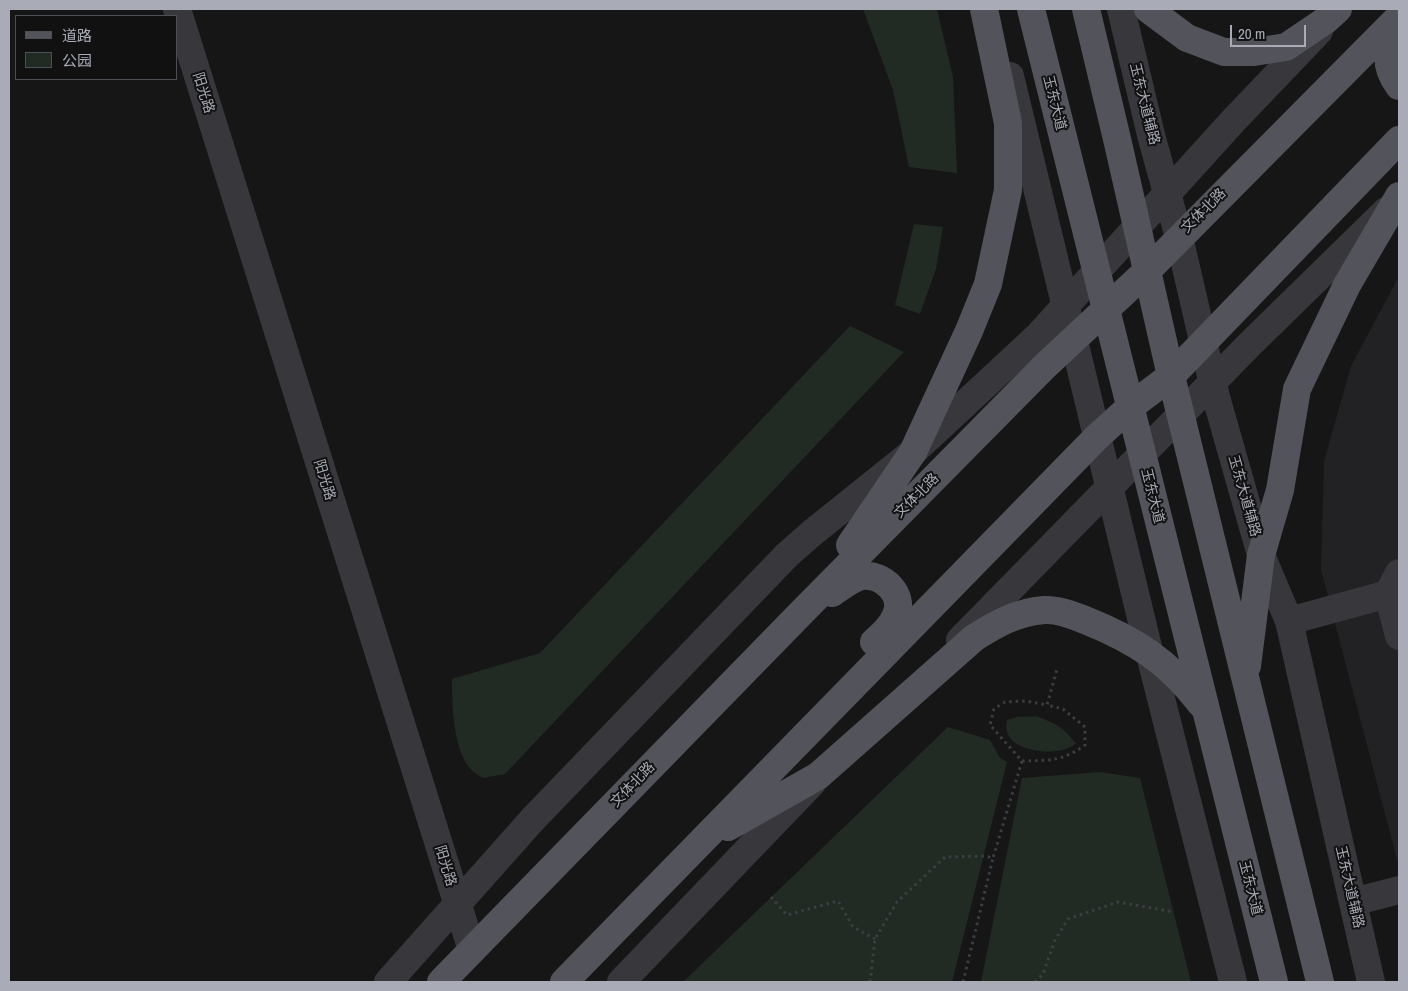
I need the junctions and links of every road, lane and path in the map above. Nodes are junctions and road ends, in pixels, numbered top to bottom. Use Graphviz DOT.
graph roads {
  1 [pos="177,9"];
  2 [pos="984,9"];
  3 [pos="993,9"];
  4 [pos="1031,9"];
  5 [pos="1086,9"];
  6 [pos="1121,9"];
  7 [pos="1148,9"];
  8 [pos="1340,9"];
  9 [pos="1399,17"];
  10 [pos="1399,28"];
  11 [pos="1399,86"];
  12 [pos="1399,140"];
  13 [pos="1167,194"];
  14 [pos="1399,200"];
  15 [pos="1137,227"];
  16 [pos="1179,237"];
  17 [pos="1147,271"];
  18 [pos="1096,272"];
  19 [pos="1066,306"];
  20 [pos="1106,308"];
  21 [pos="1073,338"];
  22 [pos="1203,343"];
  23 [pos="1171,376"];
  24 [pos="1212,383"];
  25 [pos="1130,406"];
  26 [pos="1180,415"];
  27 [pos="1097,437"];
  28 [pos="913,452"];
  29 [pos="1142,454"];
  30 [pos="1109,488"];
  31 [pos="1261,554"];
  32 [pos="1394,583"];
  33 [pos="801,613"];
  34 [pos="1289,622"];
  35 [pos="1399,636"];
  36 [pos="1149,651"];
  37 [pos="1057,669"];
  38 [pos="1245,682"];
  39 [pos="1047,705"];
  40 [pos="1206,711"];
  41 [pos="1022,761"];
  42 [pos="818,776"];
  43 [pos="698,844"];
  44 [pos="993,858"];
  45 [pos="1399,890"];
  46 [pos="771,897"];
  47 [pos="1353,902"];
  48 [pos="457,904"];
  49 [pos="1174,912"];
  50 [pos="875,939"];
  51 [pos="472,950"];
  52 [pos="388,982"];
  53 [pos="441,982"];
  54 [pos="564,982"];
  55 [pos="622,982"];
  56 [pos="870,982"];
  57 [pos="964,982"];
  58 [pos="1035,982"];
  59 [pos="1233,982"];
  60 [pos="1274,982"];
  61 [pos="1320,982"];
  62 [pos="1371,982"];
  1 -- 48 [label="street, 阳光路"];
  2 -- 28 [label="main road"];
  3 -- 19 [label="street"];
  4 -- 18 [label="main road, 玉东大道"];
  5 -- 15 [label="main road"];
  6 -- 13 [label="street, 玉东大道辅路"];
  7 -- 8 [label="main road"];
  8 -- 13 [label="street"];
  9 -- 16 [label="main road, 文体北路"];
  10 -- 11 [label="main road"];
  12 -- 22 [label="main road"];
  13 -- 15 [label="street"];
  13 -- 16 [label="street, 玉东大道辅路"];
  14 -- 24 [label="street"];
  14 -- 31 [label="main road"];
  15 -- 17 [label="main road"];
  15 -- 18 [label="street"];
  16 -- 17 [label="main road, 文体北路"];
  16 -- 22 [label="street, 玉东大道辅路"];
  17 -- 20 [label="main road, 文体北路"];
  17 -- 23 [label="main road"];
  18 -- 19 [label="street"];
  18 -- 20 [label="main road, 玉东大道"];
  19 -- 21 [label="street"];
  19 -- 28 [label="street"];
  20 -- 21 [label="main road, 文体北路"];
  20 -- 25 [label="main road, 玉东大道"];
  21 -- 27 [label="street"];
  21 -- 33 [label="main road, 文体北路"];
  22 -- 23 [label="main road"];
  22 -- 24 [label="street, 玉东大道辅路"];
  23 -- 25 [label="main road"];
  23 -- 26 [label="main road"];
  24 -- 26 [label="street"];
  24 -- 31 [label="street, 玉东大道辅路"];
  25 -- 27 [label="main road"];
  25 -- 29 [label="main road, 玉东大道"];
  26 -- 29 [label="street"];
  26 -- 38 [label="main road"];
  27 -- 30 [label="street"];
  27 -- 43 [label="main road"];
  28 -- 33 [label="main road"];
  28 -- 48 [label="street"];
  29 -- 30 [label="street"];
  29 -- 40 [label="main road, 玉东大道"];
  30 -- 36 [label="street"];
  30 -- 42 [label="street"];
  31 -- 34 [label="street, 玉东大道辅路"];
  31 -- 38 [label="main road"];
  32 -- 34 [label="street"];
  32 -- 35 [label="street"];
  33 -- 43 [label="main road"];
  33 -- 51 [label="main road, 文体北路"];
  34 -- 47 [label="street, 玉东大道辅路"];
  36 -- 40 [label="main road"];
  36 -- 42 [label="main road"];
  36 -- 59 [label="street"];
  37 -- 39 [label="path"];
  38 -- 61 [label="main road"];
  39 -- 41 [label="path"];
  39 -- 41 [label="path"];
  40 -- 60 [label="main road, 玉东大道"];
  41 -- 44 [label="path"];
  42 -- 43 [label="main road"];
  42 -- 55 [label="street"];
  43 -- 54 [label="main road"];
  44 -- 50 [label="path"];
  44 -- 57 [label="path"];
  45 -- 47 [label="street"];
  46 -- 50 [label="path"];
  47 -- 62 [label="street, 玉东大道辅路"];
  48 -- 51 [label="street, 阳光路"];
  48 -- 52 [label="street"];
  49 -- 58 [label="path"];
  50 -- 56 [label="path"];
  51 -- 53 [label="main road, 文体北路"];
}
